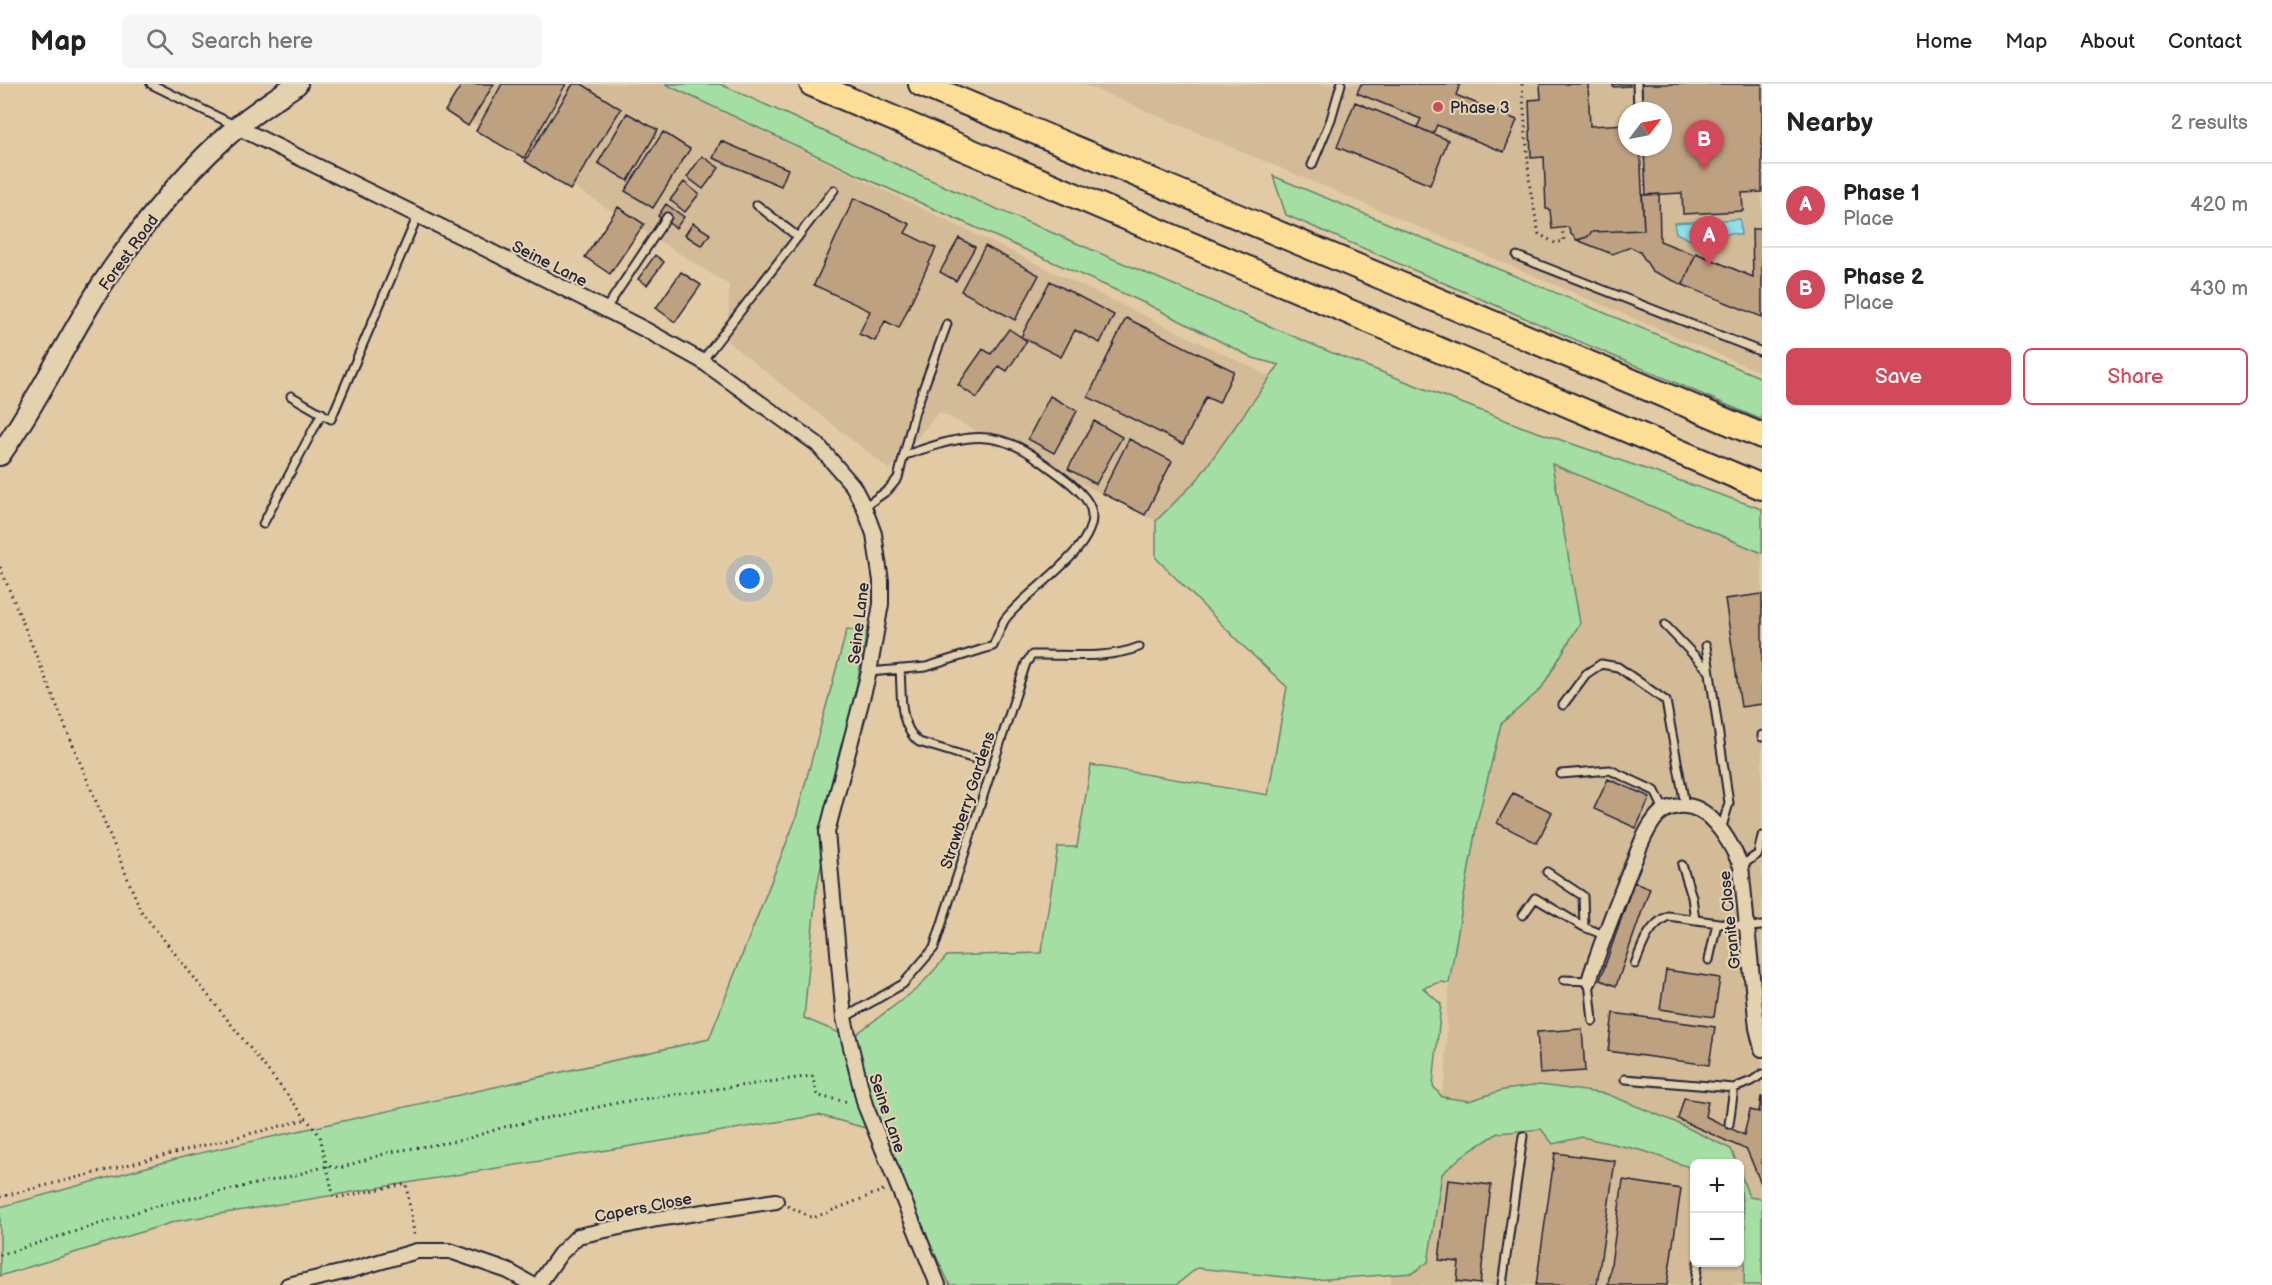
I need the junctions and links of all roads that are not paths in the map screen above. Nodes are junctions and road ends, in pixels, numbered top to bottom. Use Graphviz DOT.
graph roads {
  1 [pos="151,84"];
  2 [pos="297,84"];
  3 [pos="812,84"];
  4 [pos="921,84"];
  5 [pos="1341,84"];
  6 [pos="1636,84"];
  7 [pos="1637,102"];
  8 [pos="237,127"];
  9 [pos="1312,165"];
  10 [pos="834,190"];
  11 [pos="757,205"];
  12 [pos="418,215"];
  13 [pos="667,217"];
  14 [pos="798,237"];
  15 [pos="1517,256"];
  16 [pos="605,310"];
  17 [pos="947,324"];
  18 [pos="1762,352"];
  19 [pos="702,361"];
  20 [pos="291,396"];
  21 [pos="322,413"];
  22 [pos="1762,436"];
  23 [pos="0,455"];
  24 [pos="905,455"];
  25 [pos="1762,487"];
  26 [pos="864,507"];
  27 [pos="263,524"];
  28 [pos="1665,625"];
  29 [pos="1706,646"];
  30 [pos="1139,647"];
  31 [pos="900,669"];
  32 [pos="1709,671"];
  33 [pos="869,672"];
  34 [pos="1563,705"];
  35 [pos="975,759"];
  36 [pos="1561,774"];
  37 [pos="1685,805"];
  38 [pos="1664,810"];
  39 [pos="1720,831"];
  40 [pos="1762,836"];
  41 [pos="1682,865"];
  42 [pos="1741,866"];
  43 [pos="1547,872"];
  44 [pos="1523,915"];
  45 [pos="1695,920"];
  46 [pos="1717,923"];
  47 [pos="1762,926"];
  48 [pos="1584,927"];
  49 [pos="1747,927"];
  50 [pos="1604,935"];
  51 [pos="1709,960"];
  52 [pos="1635,964"];
  53 [pos="1564,980"];
  54 [pos="1588,981"];
  55 [pos="844,1018"];
  56 [pos="1593,1021"];
  57 [pos="1762,1049"];
  58 [pos="1762,1074"];
  59 [pos="1625,1079"];
  60 [pos="1734,1088"];
  61 [pos="1729,1124"];
  62 [pos="1523,1136"];
  63 [pos="776,1201"];
  64 [pos="1697,1267"];
  65 [pos="349,1278"];
  66 [pos="288,1285"];
  67 [pos="533,1285"];
  68 [pos="538,1285"];
  69 [pos="938,1285"];
  70 [pos="1502,1285"];
  71 [pos="1695,1285"];
  1 -- 8 [label="lane"];
  2 -- 8 [label="street, Forest Road"];
  3 -- 25 [label="highway"];
  4 -- 22 [label="highway"];
  5 -- 9 [label="lane"];
  6 -- 7 [label="lane"];
  8 -- 12 [label="street, Seine Lane"];
  8 -- 23 [label="street, Forest Road"];
  10 -- 14 [label="lane"];
  11 -- 14 [label="lane"];
  12 -- 16 [label="street, Seine Lane"];
  12 -- 21 [label="lane"];
  13 -- 16 [label="lane"];
  14 -- 19 [label="lane"];
  15 -- 18 [label="lane"];
  16 -- 19 [label="street, Seine Lane"];
  17 -- 24 [label="lane"];
  19 -- 26 [label="street, Seine Lane"];
  20 -- 21 [label="lane"];
  21 -- 27 [label="lane"];
  24 -- 26 [label="lane"];
  24 -- 31 [label="lane"];
  26 -- 33 [label="street, Seine Lane"];
  28 -- 32 [label="lane"];
  29 -- 32 [label="lane"];
  30 -- 55 [label="lane, Strawberry Gardens"];
  31 -- 33 [label="lane"];
  31 -- 35 [label="lane"];
  32 -- 39 [label="lane"];
  33 -- 55 [label="street, Seine Lane"];
  34 -- 37 [label="lane"];
  36 -- 38 [label="lane"];
  37 -- 38 [label="street"];
  37 -- 39 [label="street, Granite Close"];
  38 -- 50 [label="street"];
  39 -- 42 [label="street, Granite Close"];
  40 -- 42 [label="lane"];
  41 -- 45 [label="lane"];
  42 -- 49 [label="street, Granite Close"];
  43 -- 48 [label="lane"];
  44 -- 48 [label="lane"];
  45 -- 46 [label="lane"];
  45 -- 52 [label="lane"];
  46 -- 49 [label="lane"];
  46 -- 51 [label="lane"];
  47 -- 49 [label="lane"];
  48 -- 50 [label="lane"];
  49 -- 57 [label="street, Granite Close"];
  50 -- 54 [label="street"];
  53 -- 54 [label="lane"];
  54 -- 56 [label="lane"];
  55 -- 69 [label="street, Seine Lane"];
  58 -- 60 [label="lane"];
  59 -- 60 [label="lane"];
  60 -- 61 [label="lane"];
  62 -- 70 [label="lane"];
  63 -- 68 [label="street, Capers Close"];
  64 -- 71 [label="lane"];
  65 -- 66 [label="street"];
  65 -- 67 [label="street"];
}
